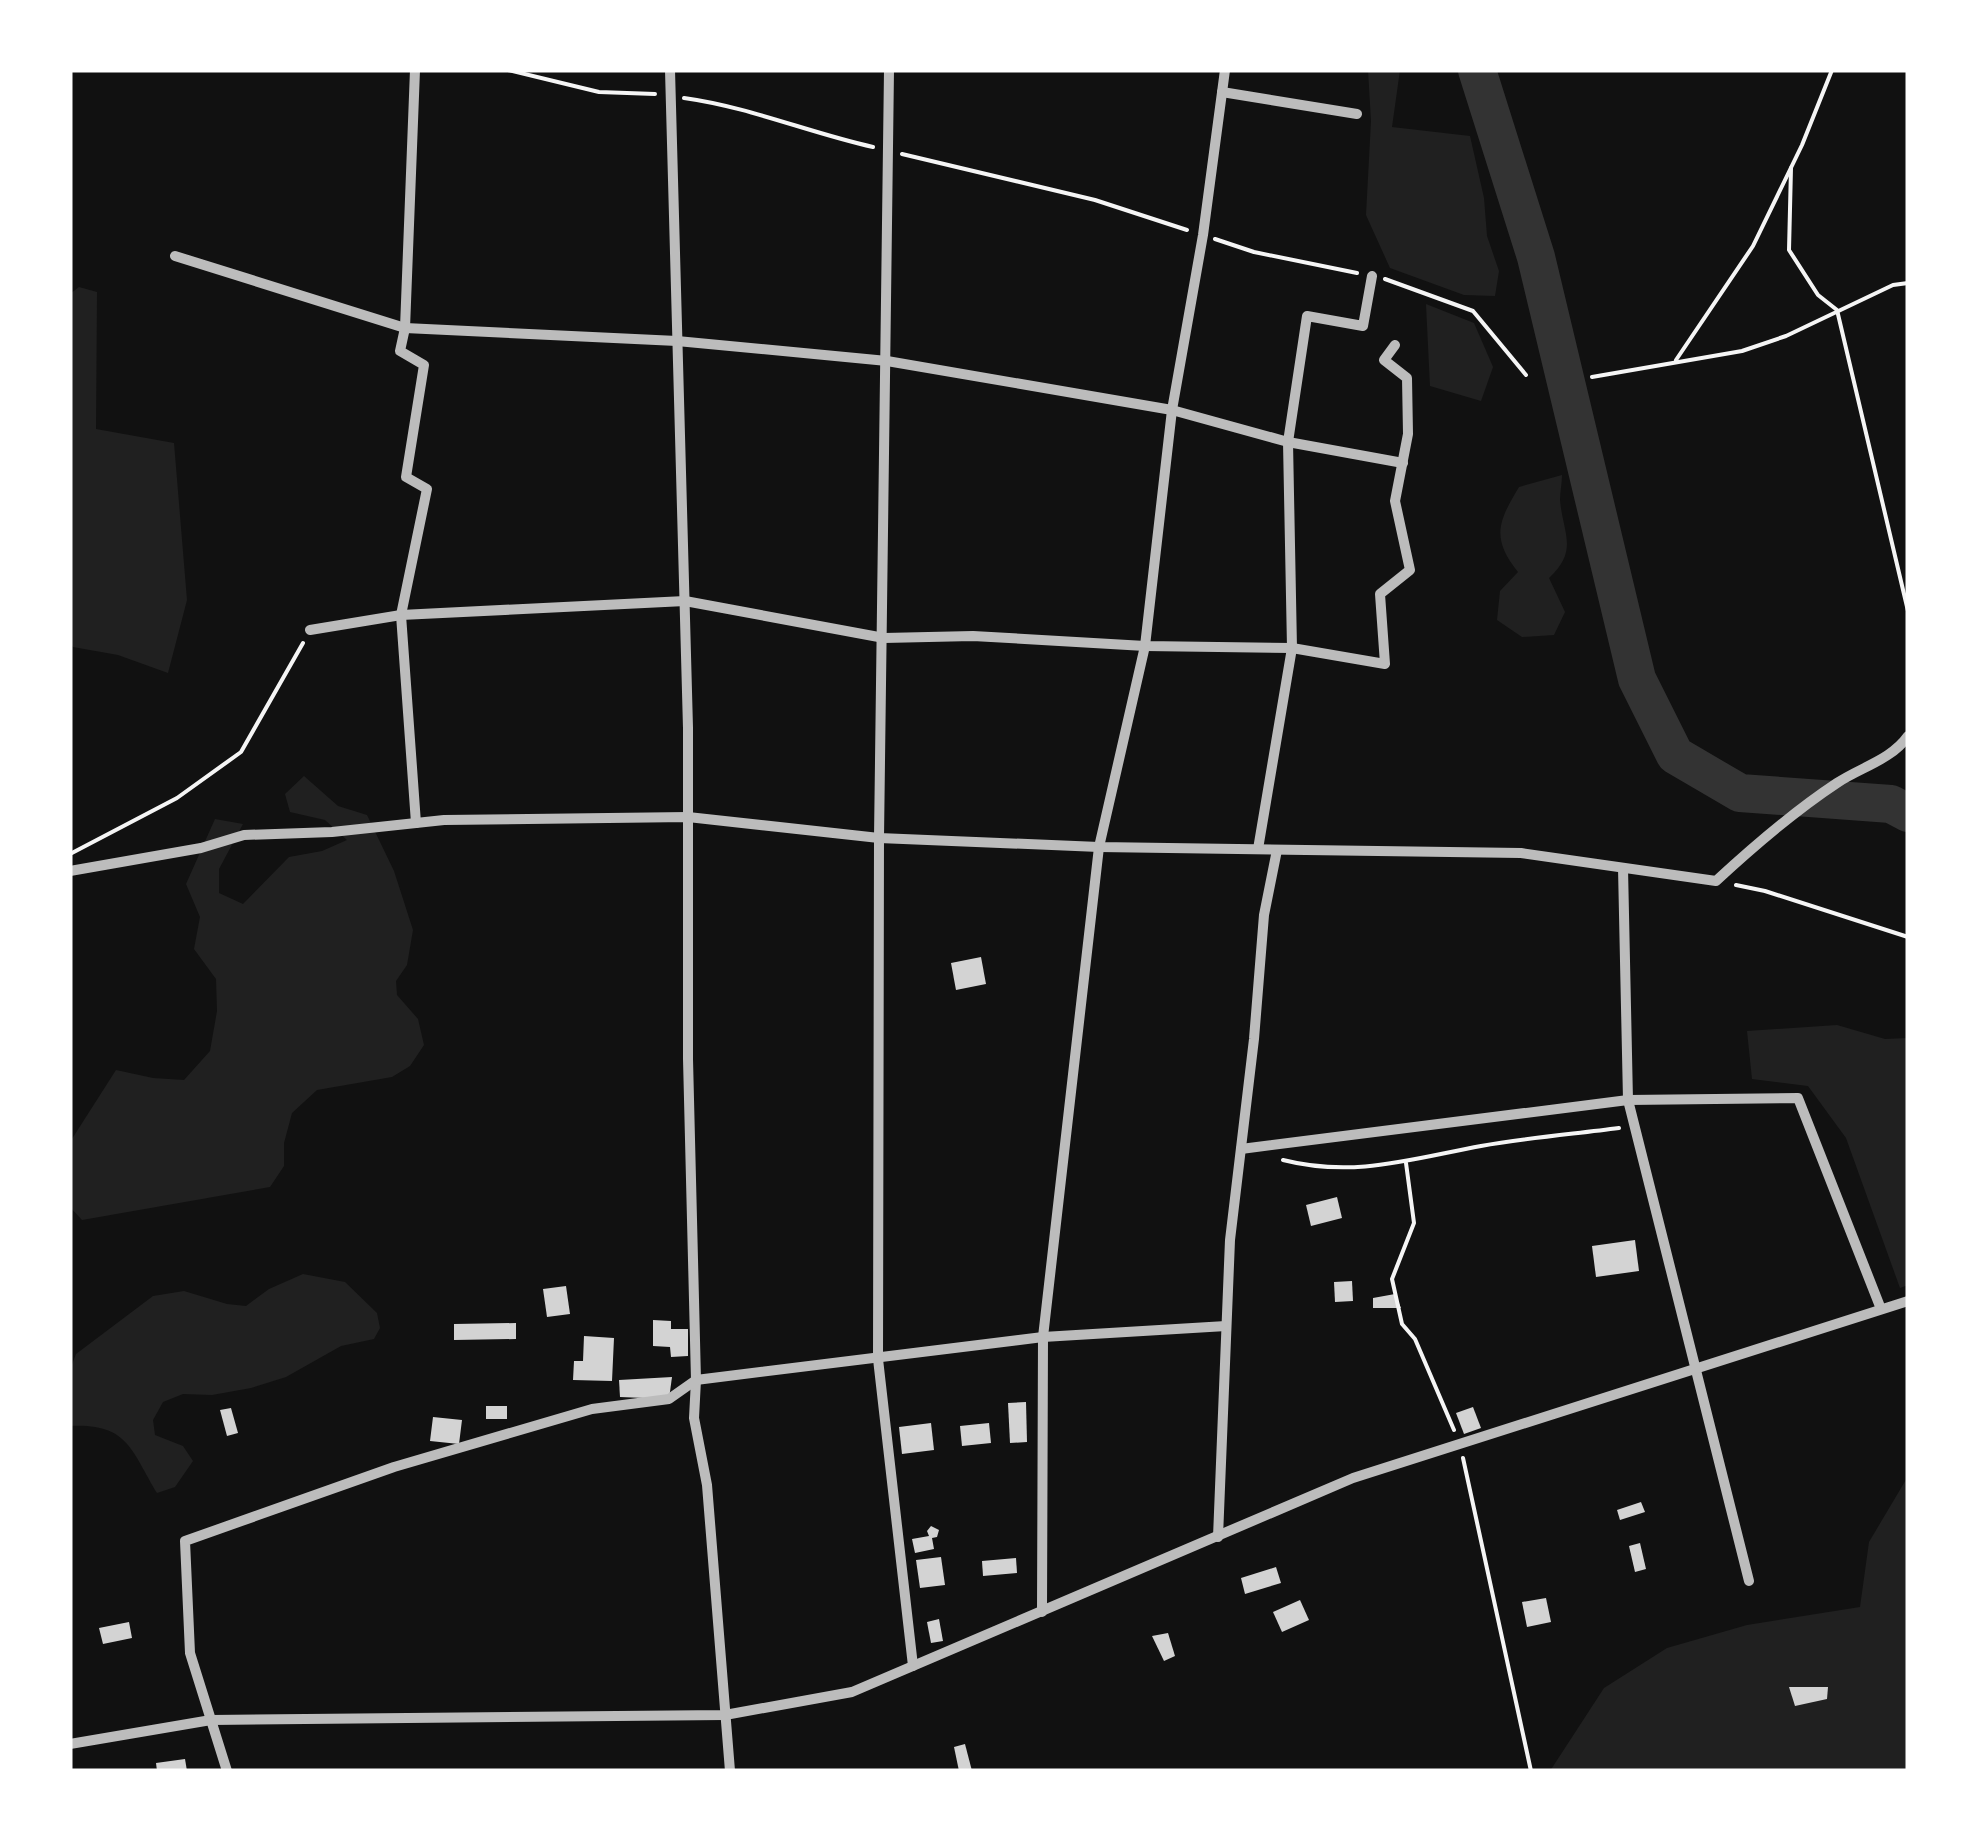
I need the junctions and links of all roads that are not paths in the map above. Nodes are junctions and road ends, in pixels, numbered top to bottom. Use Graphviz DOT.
graph roads {
  1 [pos="415,70"];
  2 [pos="670,70"];
  3 [pos="889,70"];
  4 [pos="1225,70"];
  5 [pos="1222,92"];
  6 [pos="1357,114"];
  7 [pos="175,256"];
  8 [pos="1372,276"];
  9 [pos="404,328"];
  10 [pos="677,342"];
  11 [pos="1395,345"];
  12 [pos="886,361"];
  13 [pos="1172,410"];
  14 [pos="1288,442"];
  15 [pos="1403,462"];
  16 [pos="685,601"];
  17 [pos="402,616"];
  18 [pos="310,630"];
  19 [pos="884,638"];
  20 [pos="1145,646"];
  21 [pos="1292,648"];
  22 [pos="1908,736"];
  23 [pos="688,818"];
  24 [pos="416,823"];
  25 [pos="879,838"];
  26 [pos="1099,847"];
  27 [pos="1258,850"];
  28 [pos="1277,850"];
  29 [pos="1623,868"];
  30 [pos="70,871"];
  31 [pos="1628,1100"];
  32 [pos="1241,1149"];
  33 [pos="1908,1300"];
  34 [pos="1881,1309"];
  35 [pos="1226,1326"];
  36 [pos="1043,1337"];
  37 [pos="878,1359"];
  38 [pos="1696,1368"];
  39 [pos="696,1380"];
  40 [pos="1218,1537"];
  41 [pos="1748,1580"];
  42 [pos="1042,1612"];
  43 [pos="913,1666"];
  44 [pos="725,1715"];
  45 [pos="211,1720"];
  46 [pos="70,1744"];
  47 [pos="227,1771"];
  48 [pos="730,1771"];
  1 -- 9 [label="street"];
  2 -- 10 [label="street"];
  3 -- 12 [label="street"];
  4 -- 5 [label="street"];
  5 -- 6 [label="street"];
  5 -- 13 [label="street"];
  7 -- 9 [label="street"];
  8 -- 14 [label="street"];
  9 -- 10 [label="street"];
  9 -- 17 [label="street"];
  10 -- 12 [label="street"];
  10 -- 16 [label="street"];
  11 -- 15 [label="street"];
  12 -- 13 [label="street"];
  12 -- 19 [label="street"];
  13 -- 14 [label="street"];
  13 -- 20 [label="street"];
  14 -- 15 [label="street"];
  14 -- 21 [label="street"];
  15 -- 21 [label="street"];
  16 -- 17 [label="street"];
  16 -- 19 [label="street"];
  16 -- 23 [label="street"];
  17 -- 18 [label="street"];
  17 -- 24 [label="street"];
  19 -- 20 [label="street"];
  19 -- 25 [label="street"];
  20 -- 21 [label="street"];
  20 -- 26 [label="street"];
  21 -- 27 [label="street"];
  22 -- 29 [label="street"];
  23 -- 24 [label="street"];
  23 -- 25 [label="street"];
  23 -- 39 [label="street"];
  24 -- 30 [label="street"];
  25 -- 26 [label="street"];
  25 -- 37 [label="street"];
  26 -- 27 [label="street"];
  26 -- 36 [label="street"];
  27 -- 28 [label="street"];
  28 -- 29 [label="street"];
  28 -- 32 [label="street"];
  29 -- 31 [label="street"];
  31 -- 32 [label="street"];
  31 -- 34 [label="street"];
  31 -- 38 [label="street"];
  32 -- 35 [label="street"];
  33 -- 34 [label="street"];
  34 -- 38 [label="street"];
  35 -- 36 [label="street"];
  35 -- 40 [label="street"];
  36 -- 37 [label="street"];
  36 -- 42 [label="street"];
  37 -- 39 [label="street"];
  37 -- 43 [label="street"];
  38 -- 40 [label="street"];
  38 -- 41 [label="street"];
  39 -- 44 [label="street"];
  39 -- 45 [label="street"];
  40 -- 42 [label="street"];
  42 -- 43 [label="street"];
  43 -- 44 [label="street"];
  44 -- 45 [label="street"];
  44 -- 48 [label="street"];
  45 -- 46 [label="street"];
  45 -- 47 [label="street"];
}
